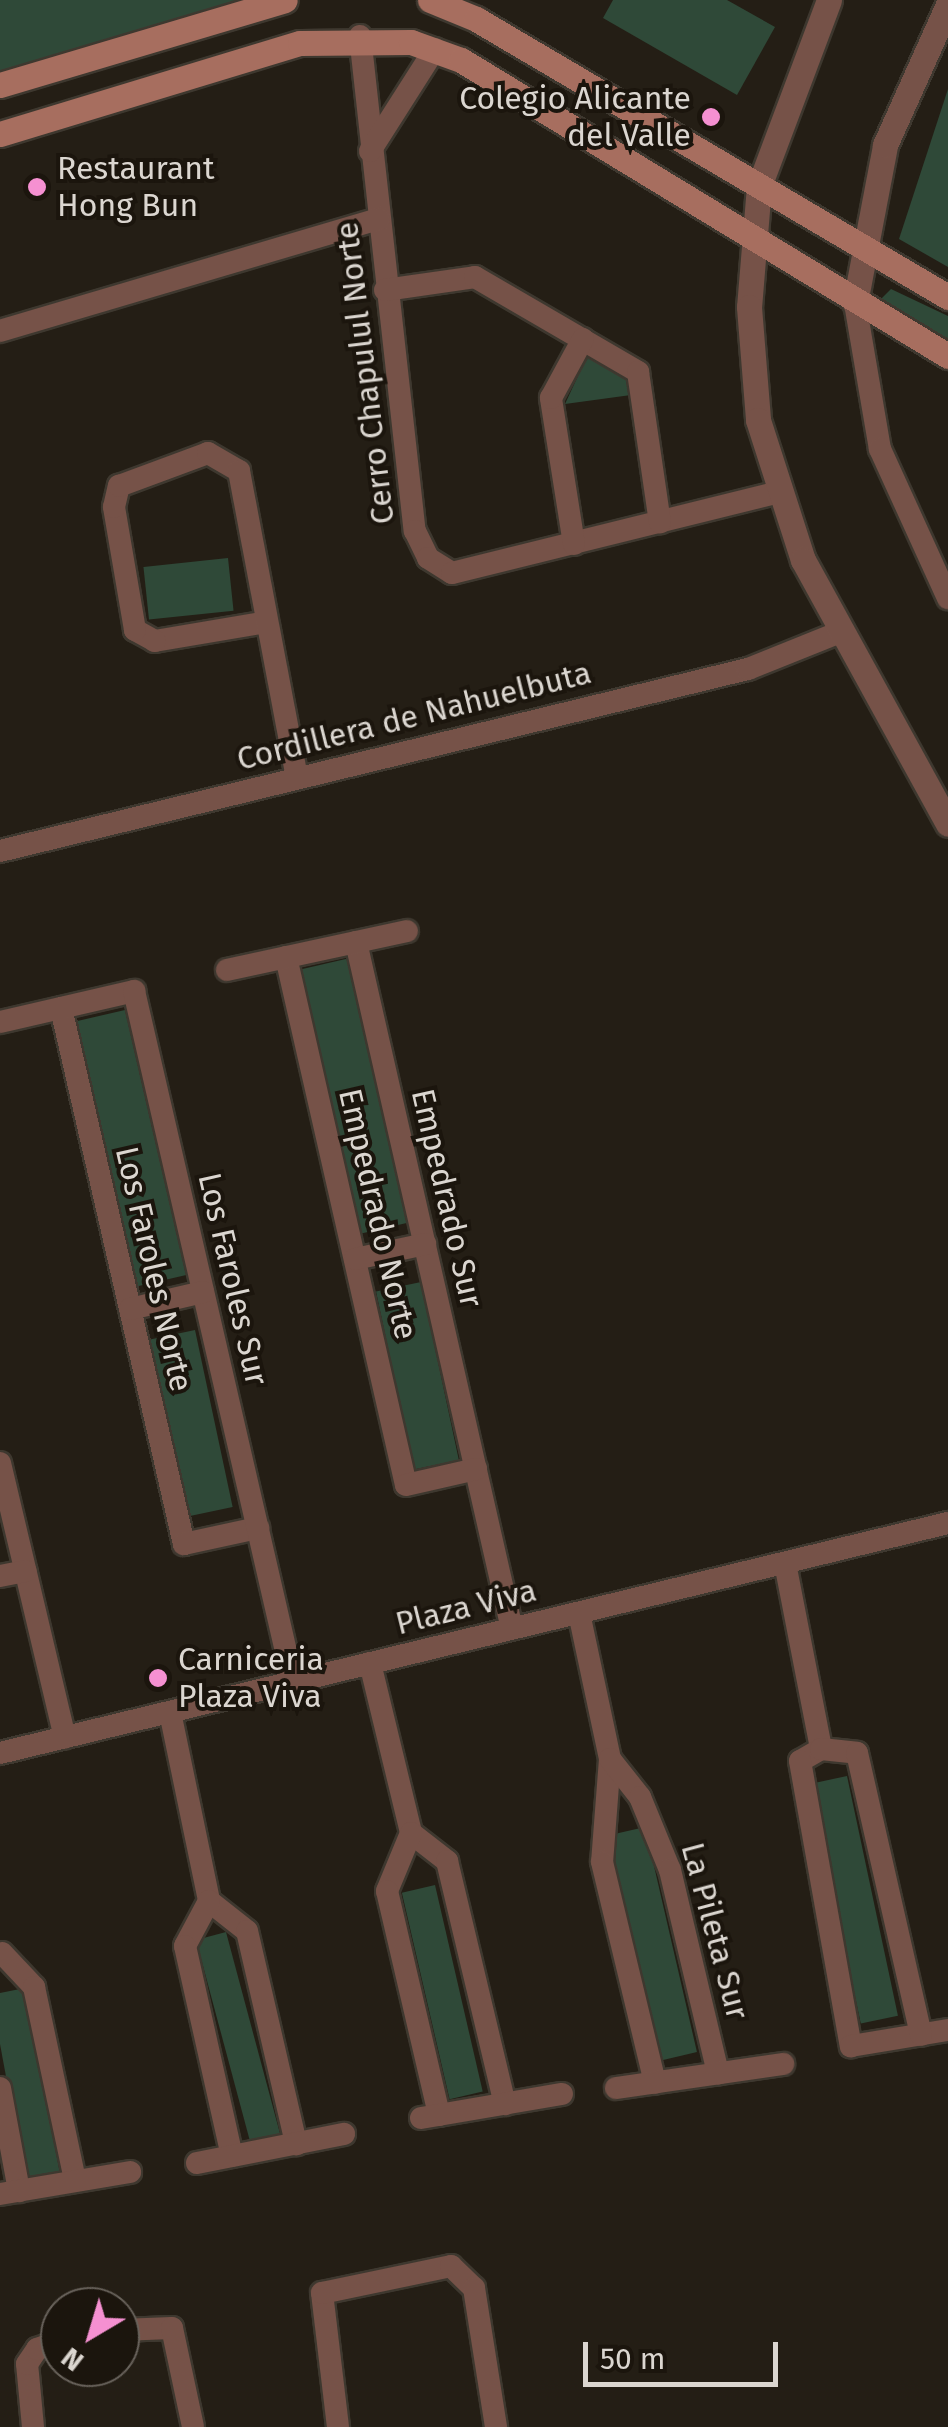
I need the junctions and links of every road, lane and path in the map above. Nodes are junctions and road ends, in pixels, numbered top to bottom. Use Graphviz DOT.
graph roads {
  1 [pos="285,0"];
  2 [pos="430,0"];
  3 [pos="829,0"];
  4 [pos="948,4"];
  5 [pos="360,36"];
  6 [pos="435,50"];
  7 [pos="0,86"];
  8 [pos="0,134"];
  9 [pos="370,151"];
  10 [pos="759,186"];
  11 [pos="379,219"];
  12 [pos="752,236"];
  13 [pos="862,248"];
  14 [pos="385,290"];
  15 [pos="948,297"];
  16 [pos="855,303"];
  17 [pos="0,330"];
  18 [pos="582,338"];
  19 [pos="948,356"];
  20 [pos="776,494"];
  21 [pos="660,522"];
  22 [pos="574,544"];
  23 [pos="948,598"];
  24 [pos="261,623"];
  25 [pos="840,632"];
  26 [pos="297,778"];
  27 [pos="948,824"];
  28 [pos="0,851"];
  29 [pos="406,930"];
  30 [pos="356,942"];
  31 [pos="286,958"];
  32 [pos="228,970"];
  33 [pos="61,1008"];
  34 [pos="0,1022"];
  35 [pos="424,1244"];
  36 [pos="355,1259"];
  37 [pos="203,1292"];
  38 [pos="130,1309"];
  39 [pos="0,1463"];
  40 [pos="476,1470"];
  41 [pos="948,1523"];
  42 [pos="258,1528"];
  43 [pos="785,1563"];
  44 [pos="26,1571"];
  45 [pos="0,1576"];
  46 [pos="579,1613"];
  47 [pos="512,1629"];
  48 [pos="370,1664"];
  49 [pos="293,1682"];
  50 [pos="170,1712"];
  51 [pos="65,1737"];
  52 [pos="821,1749"];
  53 [pos="0,1753"];
  54 [pos="610,1759"];
  55 [pos="411,1833"];
  56 [pos="209,1900"];
  57 [pos="1,1951"];
  58 [pos="948,2030"];
  59 [pos="921,2035"];
  60 [pos="783,2064"];
  61 [pos="718,2074"];
  62 [pos="655,2083"];
  63 [pos="0,2088"];
  64 [pos="616,2088"];
  65 [pos="562,2094"];
  66 [pos="505,2104"];
  67 [pos="344,2134"];
  68 [pos="296,2144"];
  69 [pos="232,2156"];
  70 [pos="196,2162"];
  71 [pos="130,2172"];
  72 [pos="76,2180"];
  73 [pos="9,2192"];
  74 [pos="140,2329"];
  75 [pos="40,2348"];
  76 [pos="33,2427"];
  77 [pos="193,2427"];
  78 [pos="338,2427"];
  79 [pos="496,2427"];
  1 -- 7 [label="main road"];
  2 -- 10 [label="main road"];
  3 -- 10 [label="street"];
  4 -- 13 [label="street"];
  5 -- 6 [label="main road"];
  5 -- 8 [label="main road"];
  5 -- 9 [label="street, Cerro Chapulul Norte"];
  6 -- 9 [label="street"];
  6 -- 12 [label="main road"];
  9 -- 11 [label="street, Cerro Chapulul Norte"];
  10 -- 12 [label="street"];
  10 -- 13 [label="main road"];
  11 -- 14 [label="street, Cerro Chapulul Norte"];
  11 -- 17 [label="street"];
  12 -- 16 [label="main road"];
  12 -- 20 [label="street"];
  13 -- 15 [label="main road"];
  13 -- 16 [label="street"];
  14 -- 18 [label="street"];
  14 -- 22 [label="street, Cerro Chapulul Norte"];
  16 -- 19 [label="main road"];
  16 -- 23 [label="street"];
  18 -- 21 [label="street"];
  18 -- 22 [label="street"];
  20 -- 21 [label="street"];
  20 -- 25 [label="street"];
  21 -- 22 [label="street"];
  24 -- 24 [label="street"];
  24 -- 26 [label="street"];
  25 -- 26 [label="street, Cordillera de Nahuelbuta"];
  25 -- 27 [label="street"];
  26 -- 28 [label="street, Cordillera de Nahuelbuta"];
  29 -- 30 [label="street"];
  30 -- 31 [label="street"];
  30 -- 35 [label="street, Empedrado Sur"];
  31 -- 32 [label="street"];
  31 -- 36 [label="street, Empedrado Norte"];
  33 -- 34 [label="street"];
  33 -- 37 [label="street, Los Faroles Sur"];
  33 -- 38 [label="street, Los Faroles Norte"];
  35 -- 36 [label="street"];
  35 -- 40 [label="street, Empedrado Sur"];
  36 -- 40 [label="street, Empedrado Norte"];
  37 -- 38 [label="street"];
  37 -- 42 [label="street, Los Faroles Sur"];
  38 -- 42 [label="street, Los Faroles Norte"];
  39 -- 44 [label="street"];
  40 -- 47 [label="street, Empedrado Sur"];
  41 -- 43 [label="street, Plaza Viva"];
  42 -- 49 [label="street, Los Faroles Sur"];
  43 -- 46 [label="street, Plaza Viva"];
  43 -- 52 [label="street"];
  44 -- 45 [label="street"];
  44 -- 51 [label="street"];
  46 -- 47 [label="street, Plaza Viva"];
  46 -- 54 [label="street"];
  47 -- 48 [label="street, Plaza Viva"];
  48 -- 49 [label="street, Plaza Viva"];
  48 -- 55 [label="street"];
  49 -- 50 [label="street, Plaza Viva"];
  50 -- 51 [label="street, Plaza Viva"];
  50 -- 56 [label="street"];
  51 -- 53 [label="street, Plaza Viva"];
  52 -- 59 [label="street"];
  52 -- 59 [label="street"];
  54 -- 61 [label="street, La Pileta Sur"];
  54 -- 62 [label="street"];
  55 -- 66 [label="street"];
  55 -- 66 [label="street"];
  56 -- 68 [label="street"];
  56 -- 69 [label="street"];
  57 -- 72 [label="street"];
  58 -- 59 [label="street"];
  60 -- 61 [label="street"];
  61 -- 62 [label="street"];
  62 -- 64 [label="street"];
  63 -- 73 [label="street"];
  65 -- 66 [label="street"];
  67 -- 68 [label="street"];
  68 -- 69 [label="street"];
  69 -- 70 [label="street"];
  71 -- 72 [label="street"];
  72 -- 73 [label="street"];
  74 -- 77 [label="street"];
  75 -- 76 [label="street"];
  78 -- 79 [label="street"];
}
